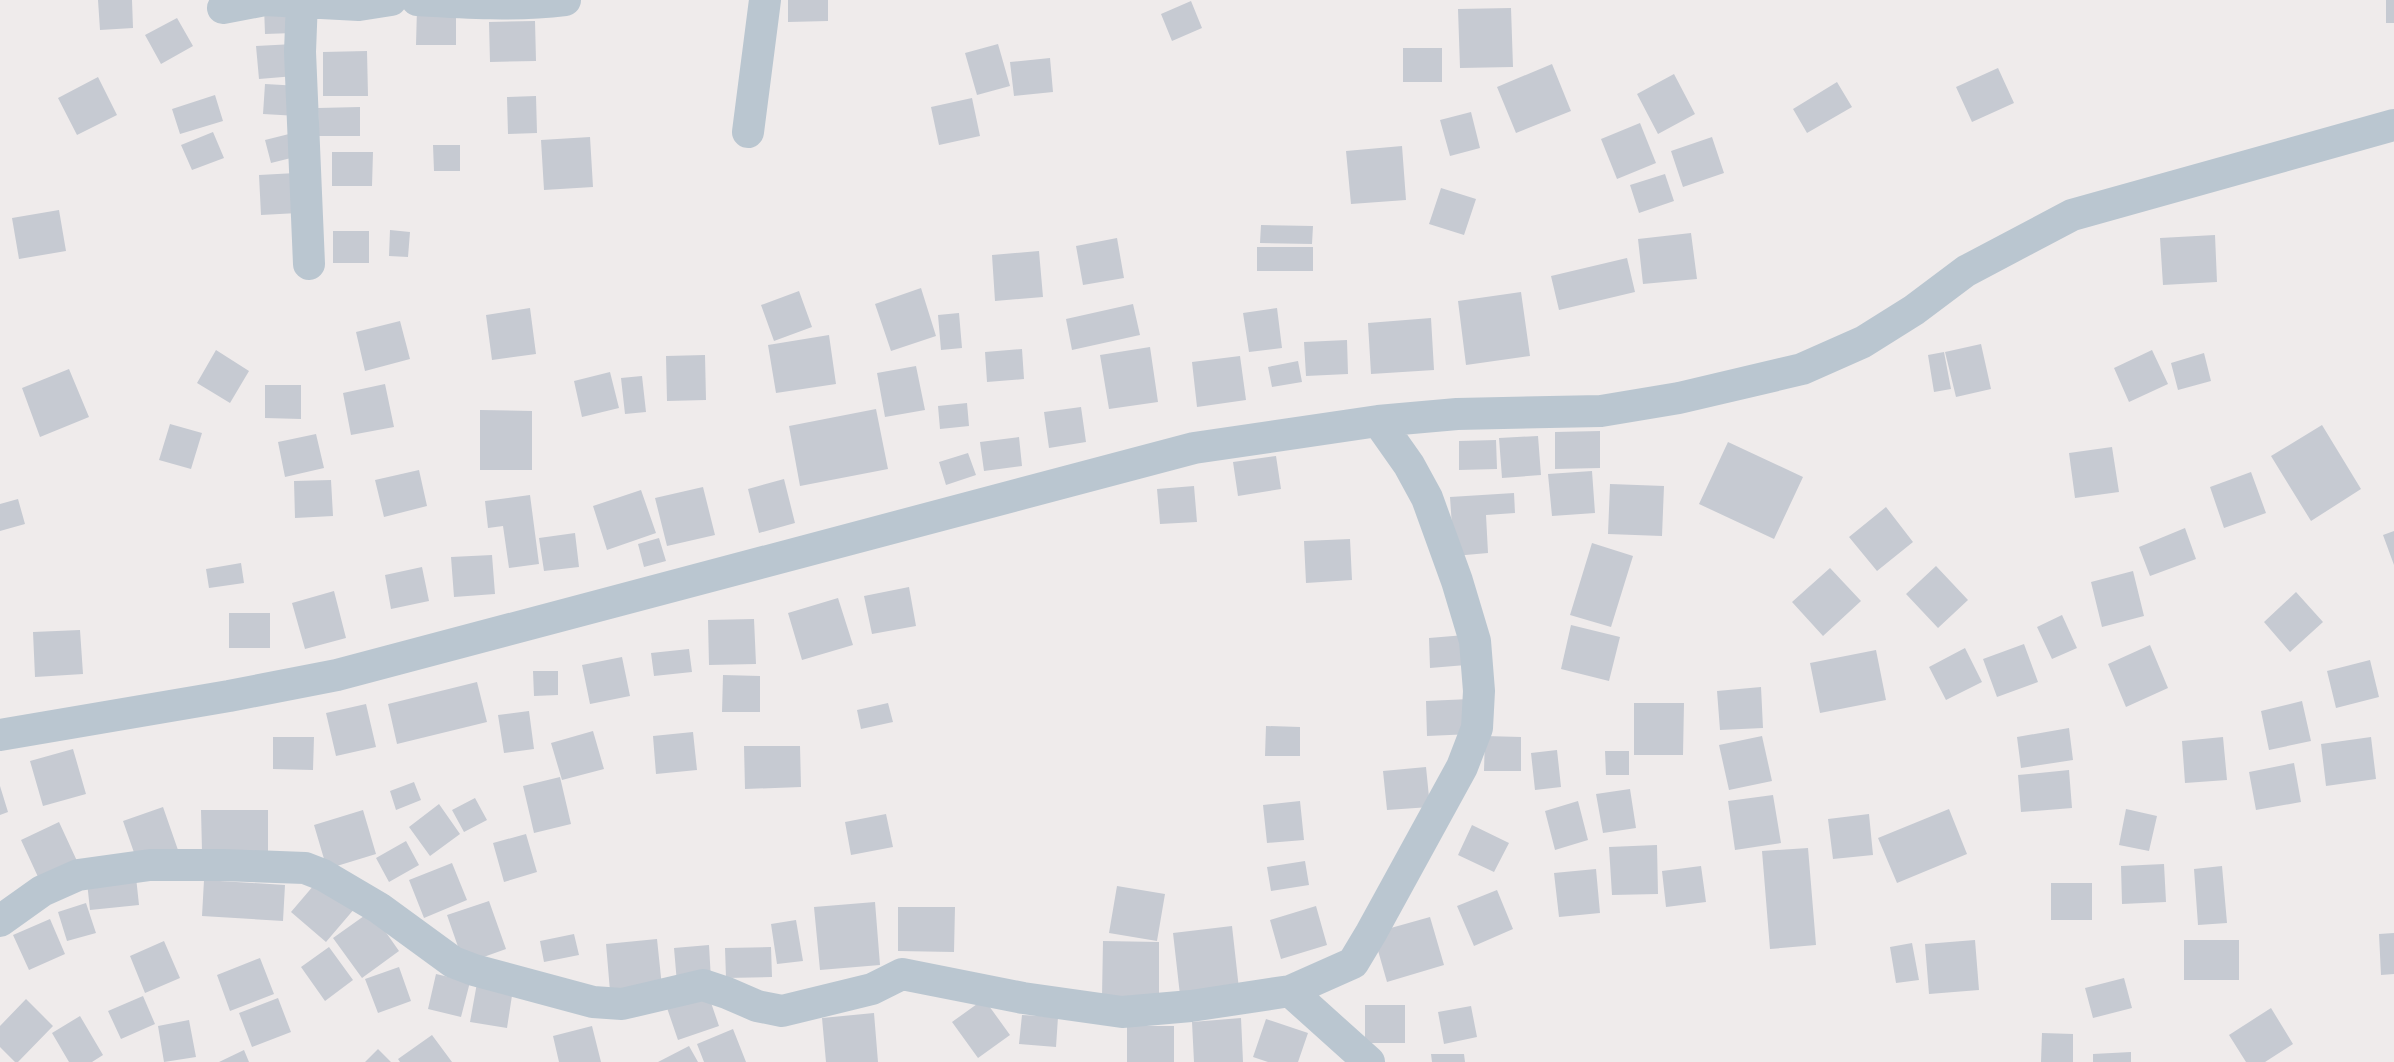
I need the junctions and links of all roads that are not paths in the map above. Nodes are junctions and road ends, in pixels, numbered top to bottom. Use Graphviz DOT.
graph roads {
  1 [pos="391,0"];
  2 [pos="417,0"];
  3 [pos="565,0"];
  4 [pos="765,0"];
  5 [pos="302,1"];
  6 [pos="223,8"];
  7 [pos="2394,125"];
  8 [pos="748,132"];
  9 [pos="309,264"];
  10 [pos="1378,421"];
  11 [pos="0,735"];
  12 [pos="0,921"];
  13 [pos="1290,991"];
  14 [pos="1369,1062"];
  1 -- 5 [label="street"];
  2 -- 3 [label="street"];
  4 -- 8 [label="street"];
  5 -- 6 [label="street"];
  5 -- 9 [label="street"];
  7 -- 10 [label="street"];
  10 -- 11 [label="street"];
  10 -- 13 [label="street"];
  12 -- 13 [label="street"];
  13 -- 14 [label="street"];
}
